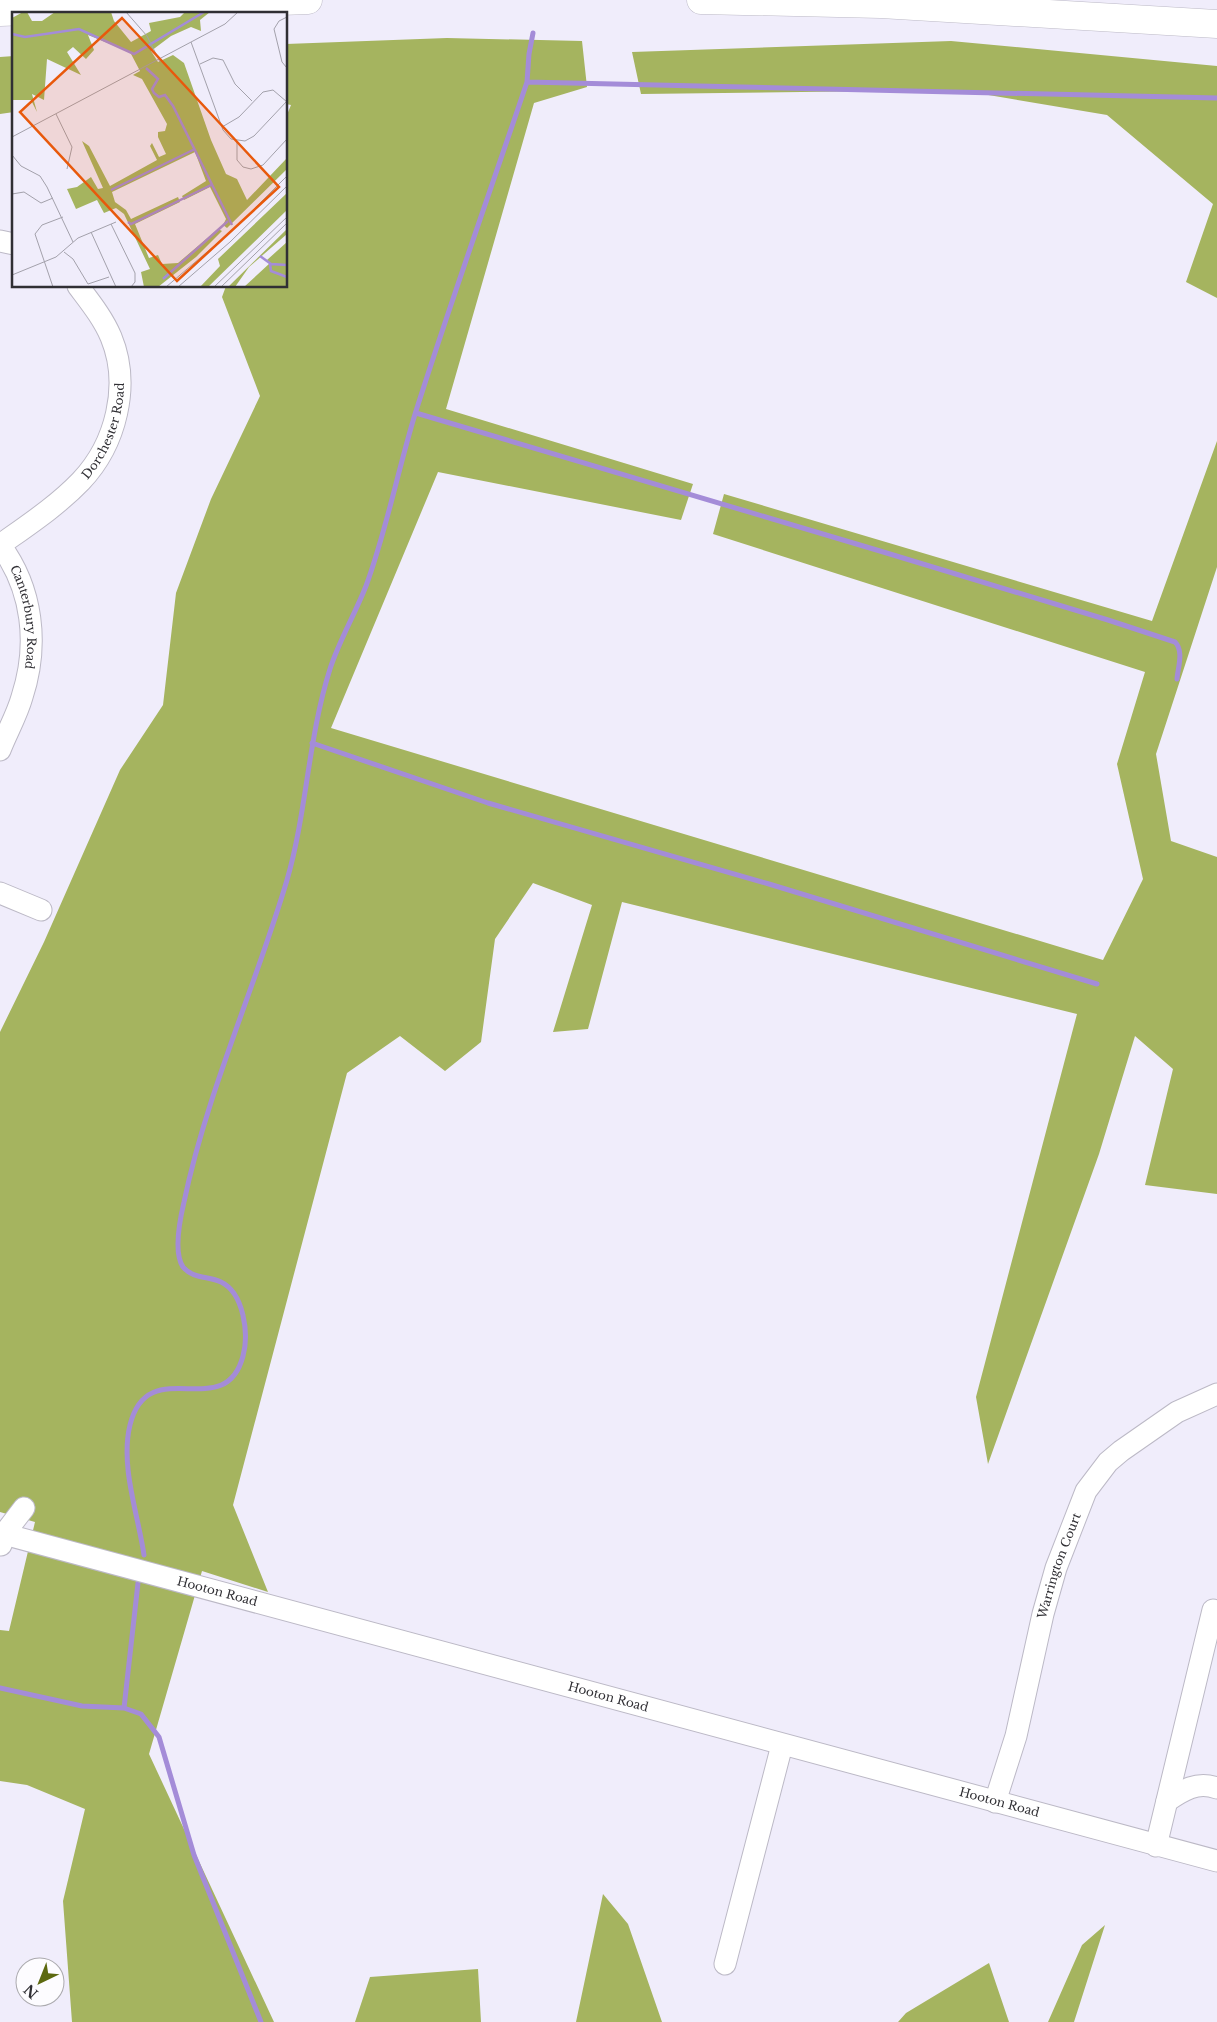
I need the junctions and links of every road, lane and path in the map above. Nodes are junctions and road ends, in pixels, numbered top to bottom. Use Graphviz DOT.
graph roads {
  1 [pos="308,0"];
  2 [pos="701,0"];
  3 [pos="0,12"];
  4 [pos="1217,24"];
  5 [pos="79,288"];
  6 [pos="0,545"];
  7 [pos="6,722"];
  8 [pos="0,750"];
  9 [pos="0,893"];
  10 [pos="41,910"];
  11 [pos="1217,1394"];
  12 [pos="24,1508"];
  13 [pos="1,1538"];
  14 [pos="1214,1610"];
  15 [pos="782,1745"];
  16 [pos="1217,1788"];
  17 [pos="1167,1801"];
  18 [pos="995,1802"];
  19 [pos="1156,1846"];
  20 [pos="1217,1862"];
  21 [pos="725,1964"];
  1 -- 3 [label="highway"];
  2 -- 4 [label="highway"];
  5 -- 6 [label="street, Dorchester Road"];
  6 -- 7 [label="street, Canterbury Road"];
  7 -- 8 [label="street, Canterbury Road"];
  9 -- 10 [label="street"];
  11 -- 18 [label="street, Warrington Court"];
  12 -- 13 [label="street"];
  13 -- 15 [label="street, Hooton Road"];
  14 -- 17 [label="street"];
  15 -- 18 [label="street, Hooton Road"];
  15 -- 21 [label="street"];
  16 -- 17 [label="street"];
  17 -- 19 [label="street"];
  18 -- 19 [label="street, Hooton Road"];
  19 -- 20 [label="street, Hooton Road"];
}
